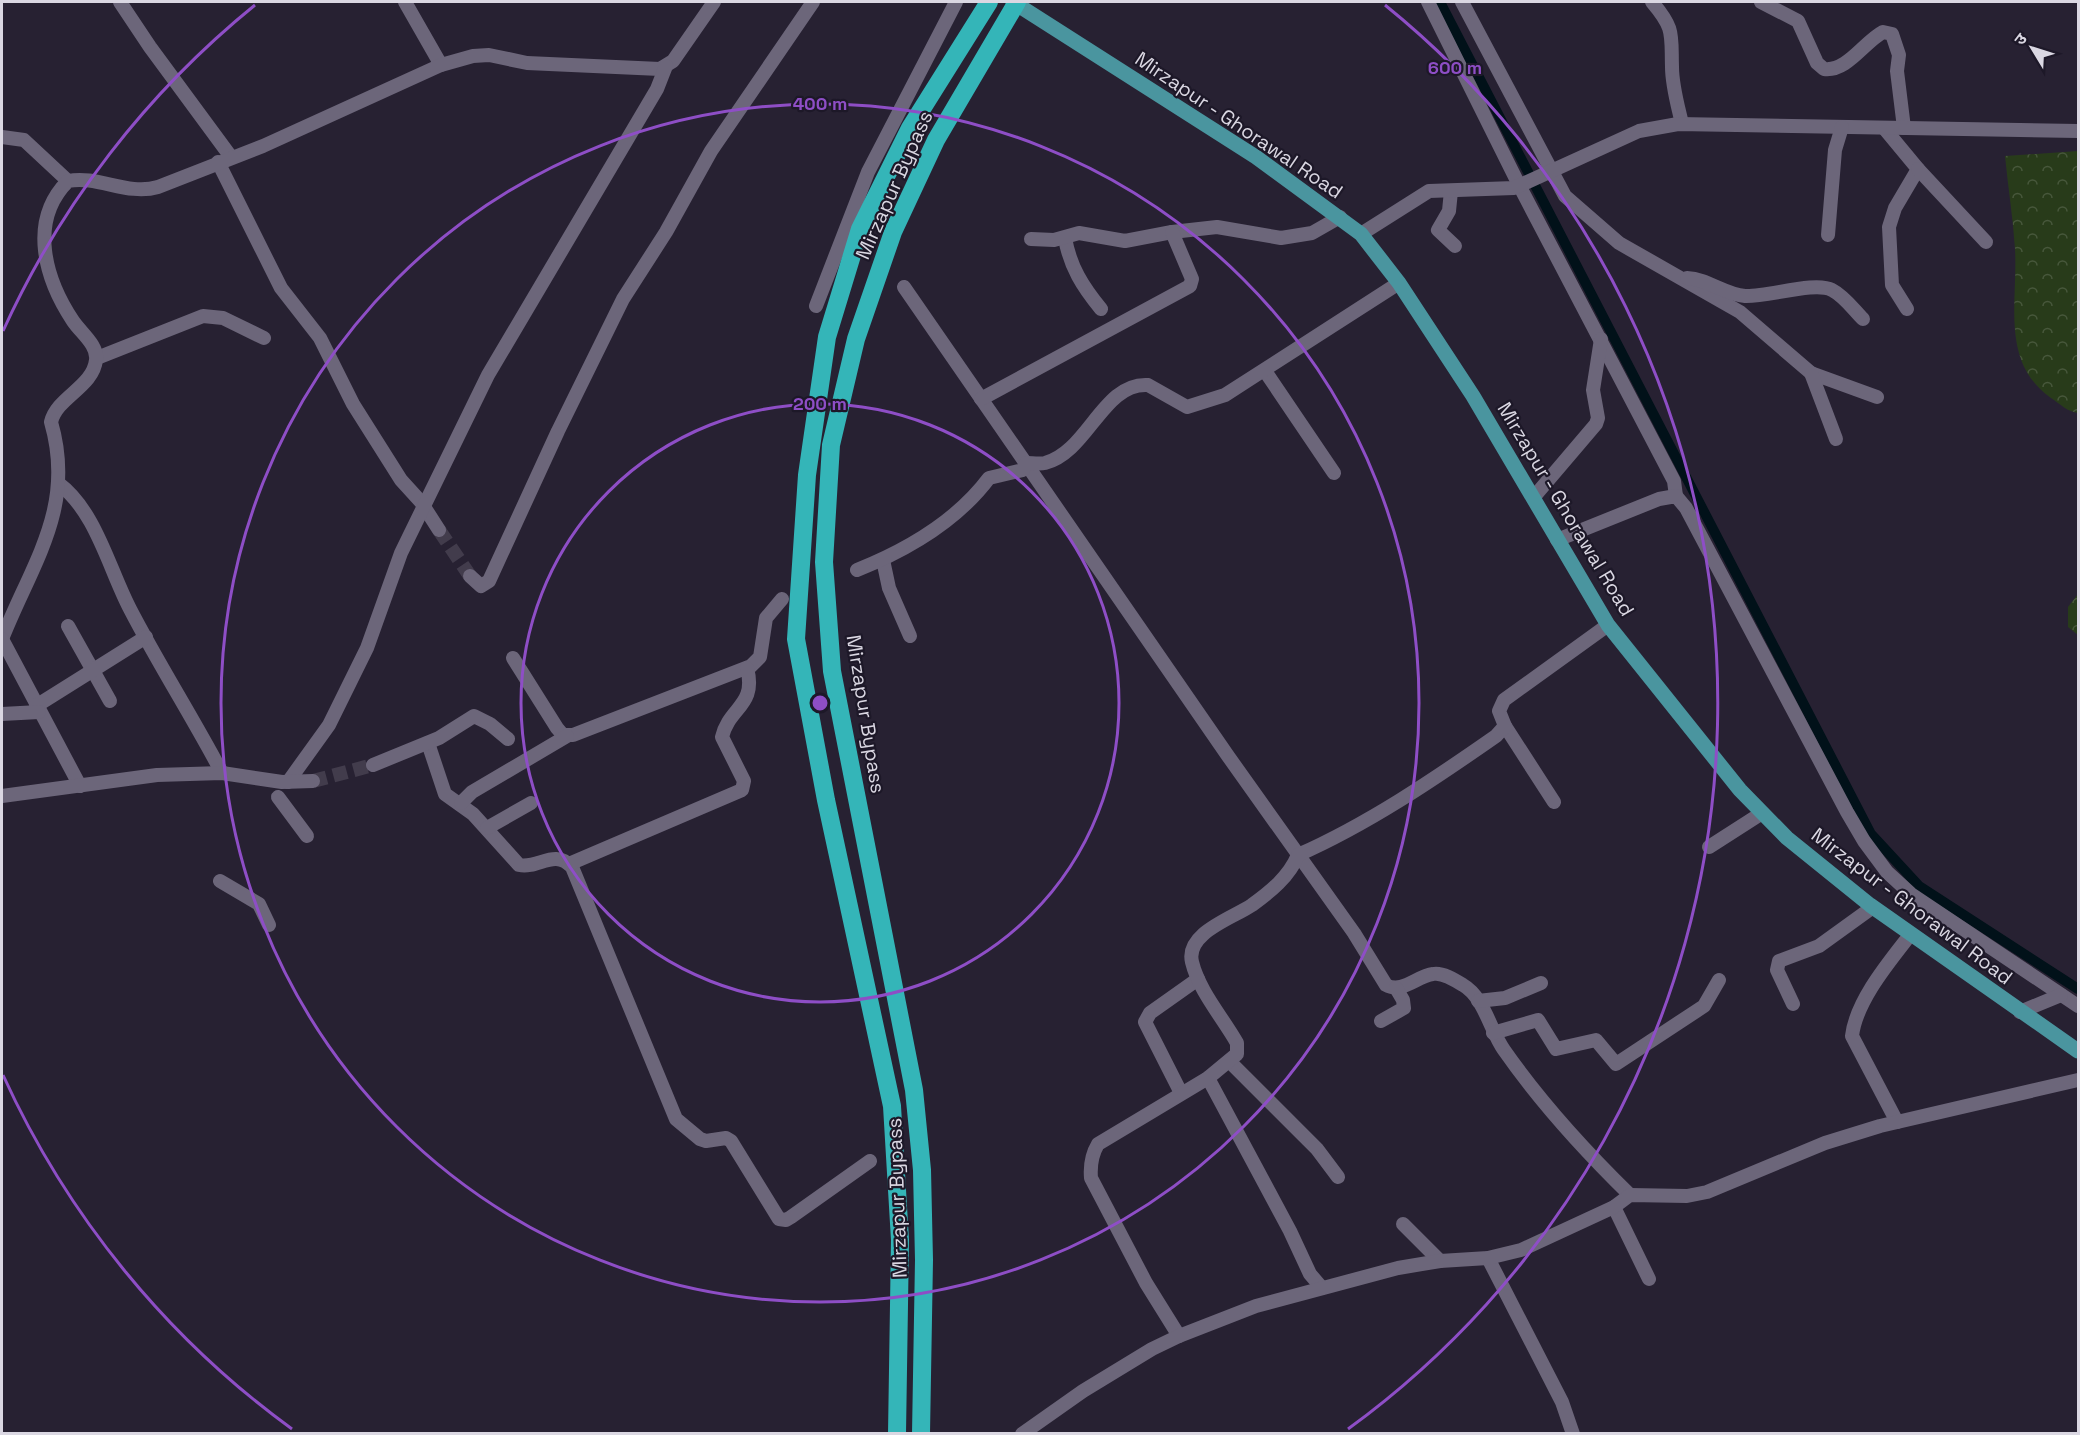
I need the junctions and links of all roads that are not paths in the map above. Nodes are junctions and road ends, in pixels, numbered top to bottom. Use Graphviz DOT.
graph roads {
  1 [pos="120,2"];
  2 [pos="405,2"];
  3 [pos="714,2"];
  4 [pos="813,2"];
  5 [pos="956,2"];
  6 [pos="989,2"];
  7 [pos="1015,2"];
  8 [pos="1428,2"];
  9 [pos="1462,2"];
  10 [pos="1652,2"];
  11 [pos="1761,2"];
  12 [pos="441,64"];
  13 [pos="666,66"];
  14 [pos="1682,124"];
  15 [pos="1842,127"];
  16 [pos="1884,128"];
  17 [pos="1904,128"];
  18 [pos="2079,131"];
  19 [pos="2,137"];
  20 [pos="225,160"];
  21 [pos="1918,169"];
  22 [pos="1546,174"];
  23 [pos="68,182"];
  24 [pos="1523,184"];
  25 [pos="1451,191"];
  26 [pos="1340,217"];
  27 [pos="1172,232"];
  28 [pos="1361,234"];
  29 [pos="1828,235"];
  30 [pos="1065,238"];
  31 [pos="1031,239"];
  32 [pos="1986,242"];
  33 [pos="1455,246"];
  34 [pos="1679,279"];
  35 [pos="1399,282"];
  36 [pos="904,287"];
  37 [pos="816,306"];
  38 [pos="1101,309"];
  39 [pos="1907,309"];
  40 [pos="1863,319"];
  41 [pos="264,338"];
  42 [pos="1601,339"];
  43 [pos="97,357"];
  44 [pos="1265,371"];
  45 [pos="1810,374"];
  46 [pos="1877,397"];
  47 [pos="981,399"];
  48 [pos="1836,439"];
  49 [pos="1026,463"];
  50 [pos="1334,473"];
  51 [pos="58,483"];
  52 [pos="1676,496"];
  53 [pos="1533,498"];
  54 [pos="424,509"];
  55 [pos="439,530"];
  56 [pos="1557,540"];
  57 [pos="883,560"];
  58 [pos="858,570"];
  59 [pos="470,576"];
  60 [pos="782,599"];
  61 [pos="1608,625"];
  62 [pos="68,626"];
  63 [pos="910,636"];
  64 [pos="146,637"];
  65 [pos="2,639"];
  66 [pos="513,658"];
  67 [pos="747,668"];
  68 [pos="92,672"];
  69 [pos="110,701"];
  70 [pos="38,709"];
  71 [pos="2,714"];
  72 [pos="1505,726"];
  73 [pos="567,736"];
  74 [pos="508,739"];
  75 [pos="428,743"];
  76 [pos="373,765"];
  77 [pos="222,773"];
  78 [pos="313,781"];
  79 [pos="288,782"];
  80 [pos="80,786"];
  81 [pos="2,796"];
  82 [pos="278,797"];
  83 [pos="531,802"];
  84 [pos="1554,802"];
  85 [pos="461,803"];
  86 [pos="1762,813"];
  87 [pos="487,828"];
  88 [pos="307,836"];
  89 [pos="1709,847"];
  90 [pos="1298,855"];
  91 [pos="569,864"];
  92 [pos="220,881"];
  93 [pos="1872,907"];
  94 [pos="268,925"];
  95 [pos="1910,935"];
  96 [pos="1198,979"];
  97 [pos="1719,980"];
  98 [pos="1541,983"];
  99 [pos="1396,988"];
  100 [pos="2061,995"];
  101 [pos="1478,1001"];
  102 [pos="1794,1004"];
  103 [pos="2079,1006"];
  104 [pos="2020,1012"];
  105 [pos="1381,1021"];
  106 [pos="1493,1033"];
  107 [pos="2079,1051"];
  108 [pos="1230,1062"];
  109 [pos="1208,1078"];
  110 [pos="2079,1080"];
  111 [pos="1181,1093"];
  112 [pos="1897,1122"];
  113 [pos="870,1161"];
  114 [pos="1338,1177"];
  115 [pos="1630,1196"];
  116 [pos="1614,1207"];
  117 [pos="1403,1224"];
  118 [pos="1488,1258"];
  119 [pos="1440,1261"];
  120 [pos="1649,1279"];
  121 [pos="1322,1288"];
  122 [pos="1179,1336"];
  123 [pos="897,1434"];
  124 [pos="921,1434"];
  125 [pos="1022,1434"];
  126 [pos="1572,1434"];
  1 -- 20 [label="street"];
  2 -- 12 [label="street"];
  3 -- 13 [label="street"];
  4 -- 59 [label="street"];
  5 -- 37 [label="street"];
  6 -- 123 [label="highway"];
  7 -- 26 [label="main road, Mirzapur - Ghorawal Road"];
  7 -- 124 [label="highway, Mirzapur Bypass"];
  8 -- 24 [label="street"];
  9 -- 22 [label="street"];
  10 -- 14 [label="street"];
  11 -- 17 [label="street"];
  12 -- 13 [label="street"];
  12 -- 20 [label="street"];
  13 -- 54 [label="street"];
  14 -- 15 [label="street"];
  14 -- 22 [label="street"];
  15 -- 16 [label="street"];
  15 -- 29 [label="street"];
  16 -- 17 [label="street"];
  16 -- 21 [label="street"];
  17 -- 18 [label="street"];
  19 -- 23 [label="street"];
  20 -- 23 [label="street"];
  20 -- 54 [label="street"];
  21 -- 32 [label="street"];
  21 -- 39 [label="street"];
  22 -- 24 [label="street"];
  22 -- 34 [label="street"];
  23 -- 43 [label="street"];
  24 -- 25 [label="street"];
  24 -- 42 [label="street"];
  25 -- 28 [label="street"];
  25 -- 33 [label="street"];
  26 -- 27 [label="street"];
  26 -- 28 [label="main road, Mirzapur - Ghorawal Road"];
  27 -- 30 [label="street"];
  27 -- 47 [label="street"];
  28 -- 35 [label="main road, Mirzapur - Ghorawal Road"];
  30 -- 31 [label="street"];
  30 -- 38 [label="street"];
  34 -- 40 [label="street"];
  34 -- 45 [label="street"];
  35 -- 44 [label="street"];
  35 -- 53 [label="main road, Mirzapur - Ghorawal Road"];
  36 -- 47 [label="street"];
  41 -- 43 [label="street"];
  42 -- 52 [label="street"];
  42 -- 53 [label="street"];
  43 -- 51 [label="street"];
  44 -- 49 [label="street"];
  44 -- 50 [label="street"];
  45 -- 46 [label="street"];
  45 -- 48 [label="street"];
  47 -- 49 [label="street"];
  49 -- 57 [label="street"];
  49 -- 90 [label="street"];
  51 -- 64 [label="street"];
  51 -- 65 [label="street"];
  52 -- 56 [label="street"];
  52 -- 100 [label="street"];
  53 -- 56 [label="main road, Mirzapur - Ghorawal Road"];
  54 -- 55 [label="street"];
  54 -- 79 [label="street"];
  56 -- 61 [label="main road, Mirzapur - Ghorawal Road"];
  57 -- 58 [label="street"];
  57 -- 63 [label="street"];
  60 -- 67 [label="street"];
  61 -- 72 [label="street"];
  61 -- 86 [label="main road, Mirzapur - Ghorawal Road"];
  62 -- 68 [label="street"];
  64 -- 68 [label="street"];
  64 -- 77 [label="street"];
  65 -- 70 [label="street"];
  66 -- 73 [label="street"];
  67 -- 73 [label="street"];
  67 -- 91 [label="street"];
  68 -- 69 [label="street"];
  68 -- 70 [label="street"];
  70 -- 71 [label="street"];
  70 -- 80 [label="street"];
  72 -- 84 [label="street"];
  72 -- 90 [label="street"];
  73 -- 85 [label="street"];
  74 -- 75 [label="street"];
  75 -- 76 [label="street"];
  75 -- 85 [label="street"];
  77 -- 79 [label="street"];
  77 -- 80 [label="street"];
  78 -- 79 [label="street"];
  80 -- 81 [label="street"];
  82 -- 88 [label="street"];
  83 -- 87 [label="street"];
  85 -- 87 [label="street"];
  86 -- 89 [label="street"];
  86 -- 93 [label="main road, Mirzapur - Ghorawal Road"];
  87 -- 91 [label="street"];
  90 -- 96 [label="street"];
  90 -- 99 [label="street"];
  91 -- 113 [label="street"];
  92 -- 94 [label="street"];
  93 -- 95 [label="main road, Mirzapur - Ghorawal Road"];
  93 -- 102 [label="street"];
  95 -- 104 [label="main road, Mirzapur - Ghorawal Road"];
  95 -- 112 [label="street"];
  96 -- 108 [label="street"];
  96 -- 111 [label="street"];
  97 -- 106 [label="street"];
  98 -- 101 [label="street"];
  99 -- 101 [label="street"];
  99 -- 105 [label="street"];
  100 -- 103 [label="street"];
  100 -- 104 [label="street"];
  101 -- 106 [label="street"];
  104 -- 107 [label="main road, Mirzapur - Ghorawal Road"];
  106 -- 115 [label="street"];
  108 -- 109 [label="street"];
  108 -- 114 [label="street"];
  109 -- 111 [label="street"];
  109 -- 121 [label="street"];
  110 -- 112 [label="street"];
  111 -- 122 [label="street"];
  112 -- 115 [label="street"];
  115 -- 116 [label="street"];
  116 -- 118 [label="street"];
  116 -- 120 [label="street"];
  117 -- 119 [label="street"];
  118 -- 119 [label="street"];
  118 -- 126 [label="street"];
  119 -- 121 [label="street"];
  121 -- 122 [label="street"];
  122 -- 125 [label="street"];
}
